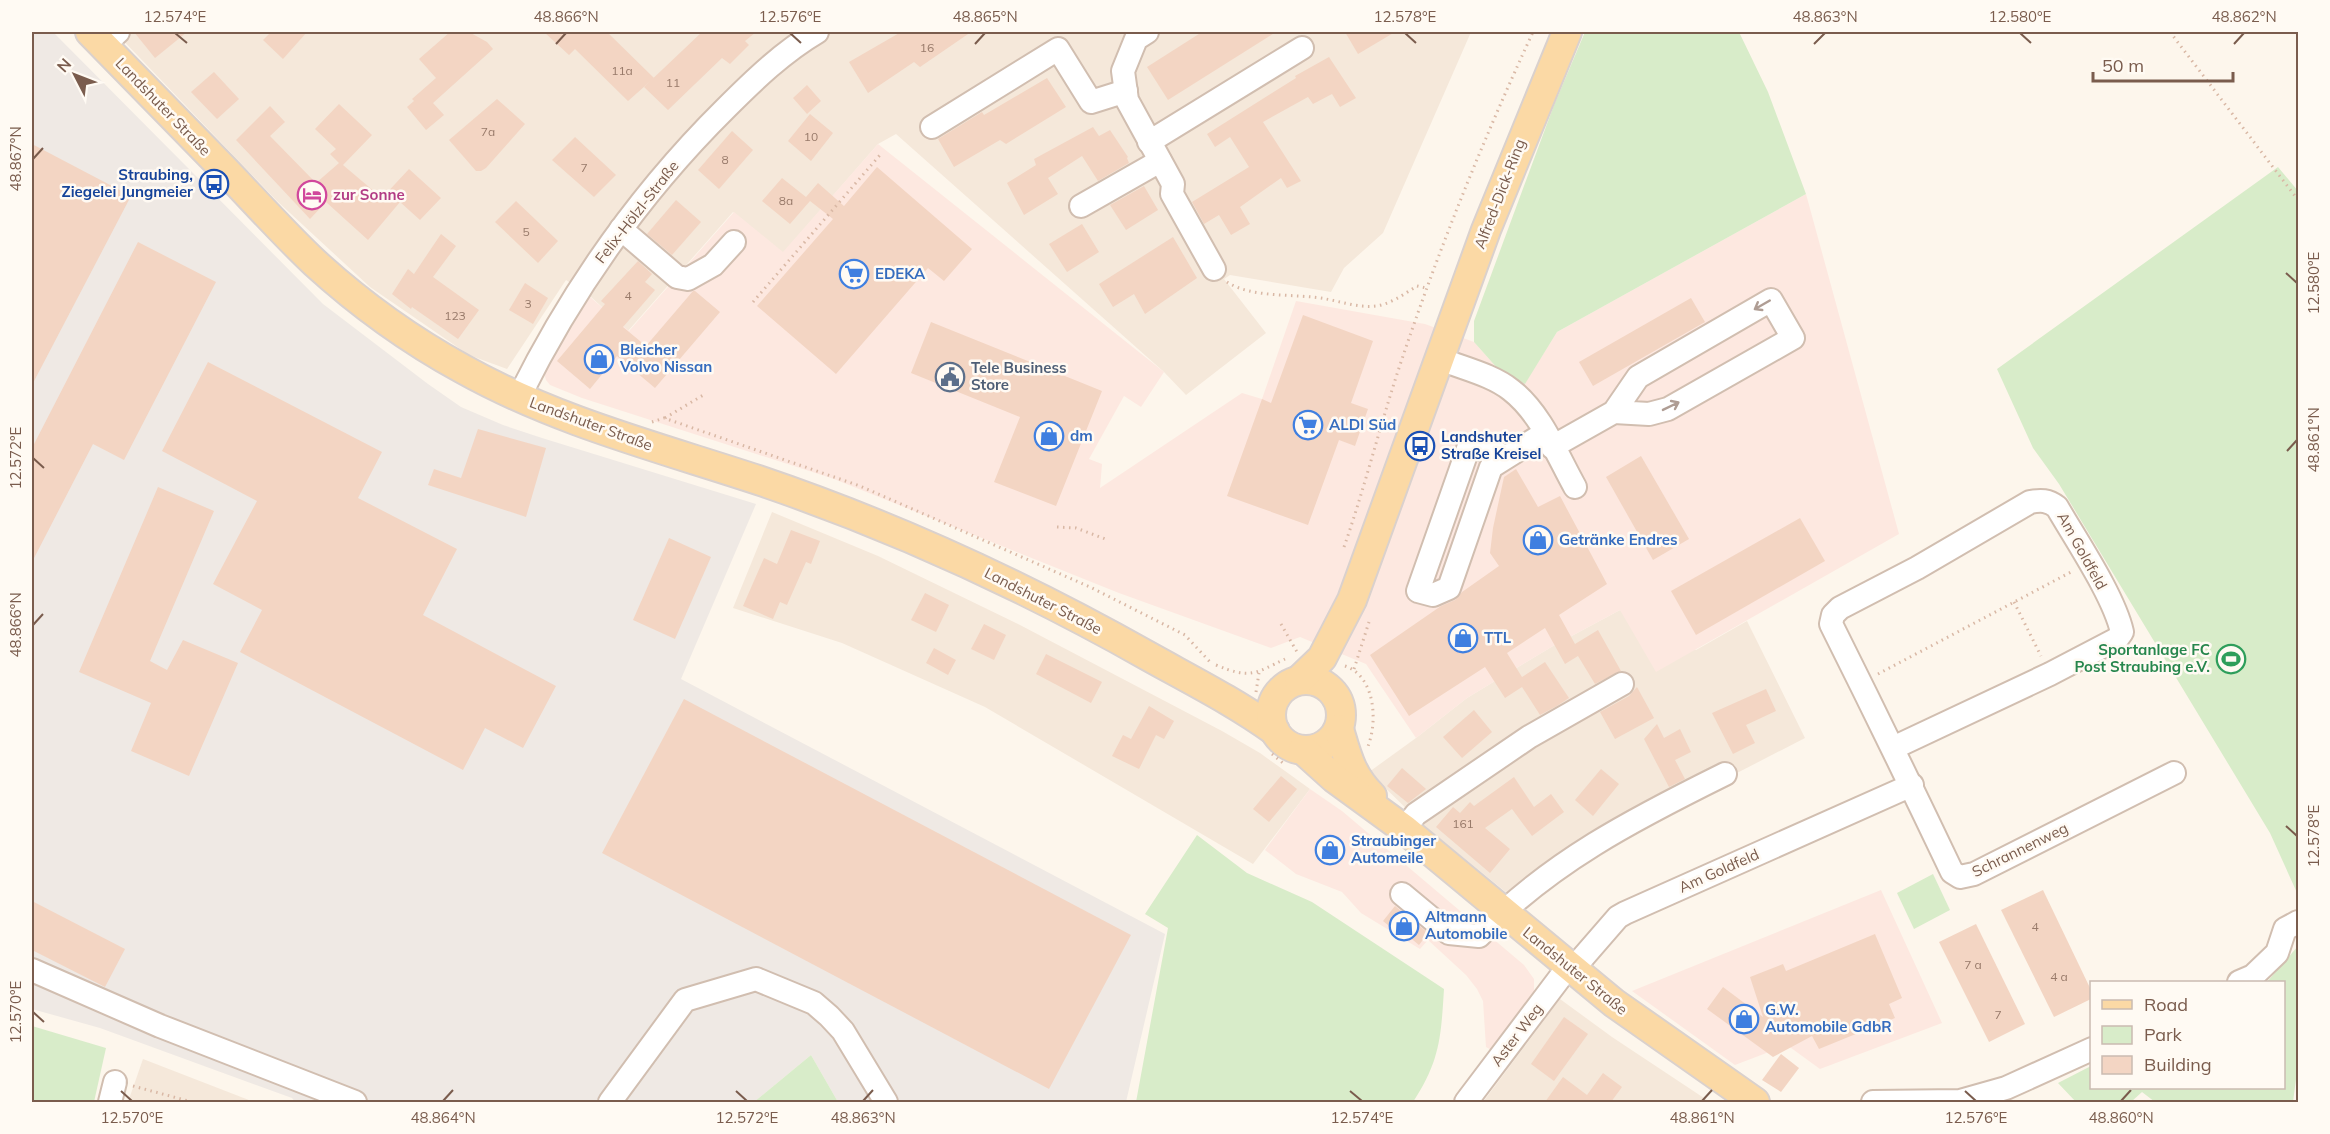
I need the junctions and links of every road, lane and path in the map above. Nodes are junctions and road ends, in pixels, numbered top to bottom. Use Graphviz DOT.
graph roads {
  1 [pos="817,32"];
  2 [pos="1147,32"];
  3 [pos="1533,32"];
  4 [pos="1567,32"];
  5 [pos="2170,32"];
  6 [pos="104,36"];
  7 [pos="1302,48"];
  8 [pos="1126,91"];
  9 [pos="932,127"];
  10 [pos="1154,151"];
  11 [pos="880,155"];
  12 [pos="2298,200"];
  13 [pos="1081,206"];
  14 [pos="621,229"];
  15 [pos="734,242"];
  16 [pos="1214,269"];
  17 [pos="1426,288"];
  18 [pos="753,302"];
  19 [pos="1438,358"];
  20 [pos="705,394"];
  21 [pos="519,397"];
  22 [pos="1614,412"];
  23 [pos="664,418"];
  24 [pos="1549,440"];
  25 [pos="1506,456"];
  26 [pos="1575,487"];
  27 [pos="1057,527"];
  28 [pos="1108,540"];
  29 [pos="1342,554"];
  30 [pos="2089,562"];
  31 [pos="2014,602"];
  32 [pos="1281,624"];
  33 [pos="1295,647"];
  34 [pos="1331,661"];
  35 [pos="2049,674"];
  36 [pos="1183,676"];
  37 [pos="1280,681"];
  38 [pos="1860,683"];
  39 [pos="1622,684"];
  40 [pos="1334,693"];
  41 [pos="1339,729"];
  42 [pos="1275,731"];
  43 [pos="1893,748"];
  44 [pos="1303,750"];
  45 [pos="1349,765"];
  46 [pos="2174,773"];
  47 [pos="1725,774"];
  48 [pos="1912,785"];
  49 [pos="1404,829"];
  50 [pos="1402,894"];
  51 [pos="1502,912"];
  52 [pos="2298,922"];
  53 [pos="1570,968"];
  54 [pos="32,970"];
  55 [pos="2241,981"];
  56 [pos="2090,1049"];
  57 [pos="113,1092"];
  58 [pos="192,1102"];
  59 [pos="355,1102"];
  60 [pos="610,1102"];
  61 [pos="886,1102"];
  62 [pos="1466,1102"];
  63 [pos="1755,1102"];
  64 [pos="1873,1102"];
  1 -- 14 [label="street, Felix-Hölzl-Straße"];
  2 -- 8 [label="street"];
  3 -- 17 [label="path"];
  4 -- 19 [label="main road, Alfred-Dick-Ring"];
  5 -- 12 [label="path"];
  6 -- 21 [label="main road, Landshuter Straße"];
  7 -- 10 [label="street"];
  8 -- 9 [label="street"];
  8 -- 10 [label="street"];
  10 -- 13 [label="street"];
  10 -- 16 [label="street"];
  11 -- 18 [label="path"];
  14 -- 15 [label="street"];
  14 -- 21 [label="street, Felix-Hölzl-Straße"];
  16 -- 17 [label="path"];
  17 -- 29 [label="path"];
  19 -- 24 [label="street"];
  19 -- 34 [label="main road, Alfred-Dick-Ring"];
  20 -- 23 [label="path"];
  21 -- 36 [label="main road, Landshuter Straße"];
  22 -- 22 [label="street, one-way"];
  22 -- 24 [label="street"];
  24 -- 25 [label="street"];
  24 -- 26 [label="street"];
  25 -- 25 [label="street"];
  27 -- 28 [label="path"];
  30 -- 31 [label="path"];
  30 -- 35 [label="street, Am Goldfeld"];
  30 -- 38 [label="street, Am Goldfeld"];
  31 -- 35 [label="path"];
  31 -- 38 [label="path"];
  32 -- 33 [label="path"];
  34 -- 37 [label="main road"];
  34 -- 37 [label="path"];
  34 -- 40 [label="main road, Alfred-Dick-Ring"];
  34 -- 45 [label="path"];
  35 -- 43 [label="street, Am Goldfeld"];
  36 -- 37 [label="main road, Landshuter Straße"];
  36 -- 42 [label="main road, Landshuter Straße"];
  37 -- 40 [label="main road"];
  37 -- 42 [label="main road"];
  38 -- 43 [label="street, Am Goldfeld"];
  39 -- 49 [label="street"];
  40 -- 41 [label="main road"];
  41 -- 44 [label="main road"];
  41 -- 45 [label="main road, Landshuter Straße"];
  42 -- 44 [label="main road"];
  43 -- 48 [label="street, Am Goldfeld"];
  44 -- 49 [label="main road, Landshuter Straße"];
  45 -- 49 [label="main road, Landshuter Straße"];
  46 -- 48 [label="street, Schrannenweg"];
  47 -- 51 [label="street"];
  48 -- 53 [label="street, Am Goldfeld"];
  49 -- 51 [label="main road, Landshuter Straße"];
  50 -- 51 [label="street"];
  51 -- 53 [label="main road, Landshuter Straße"];
  52 -- 55 [label="street"];
  53 -- 62 [label="street, Aster Weg"];
  53 -- 63 [label="main road, Landshuter Straße"];
  54 -- 59 [label="street"];
  56 -- 64 [label="street"];
  57 -- 58 [label="path"];
  60 -- 61 [label="street"];
}
